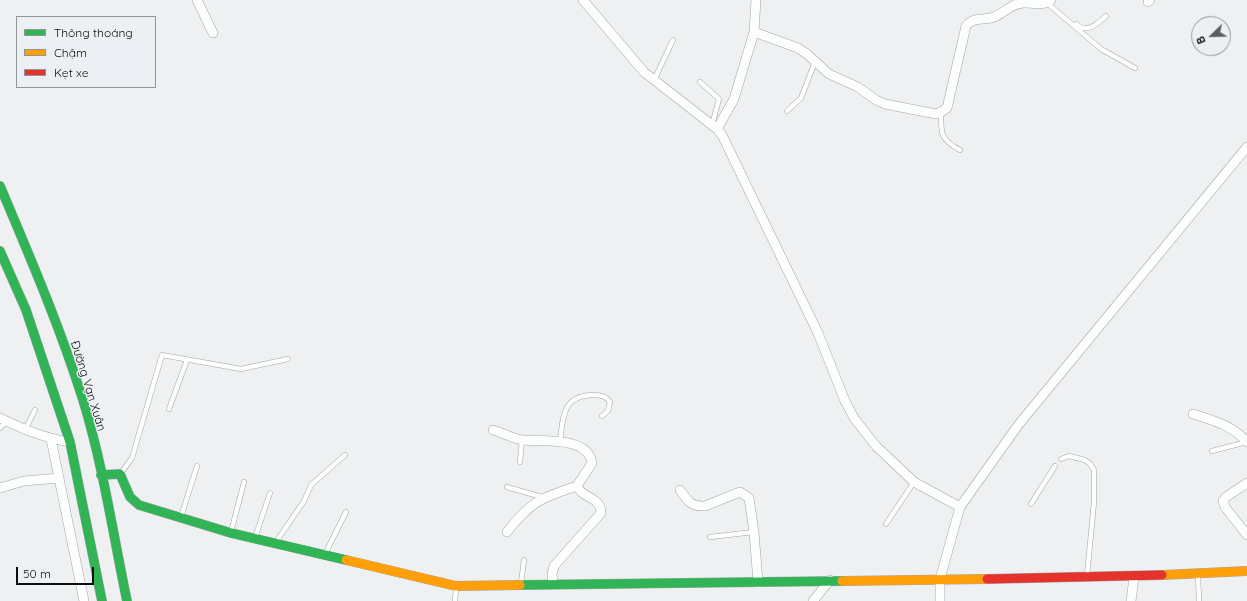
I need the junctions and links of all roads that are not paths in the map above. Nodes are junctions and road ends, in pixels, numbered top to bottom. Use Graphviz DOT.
graph roads {
  1 [pos="197,0"];
  2 [pos="583,0"];
  3 [pos="756,0"];
  4 [pos="1050,2"];
  5 [pos="1106,16"];
  6 [pos="754,32"];
  7 [pos="213,33"];
  8 [pos="673,40"];
  9 [pos="815,62"];
  10 [pos="1135,68"];
  11 [pos="654,80"];
  12 [pos="700,82"];
  13 [pos="787,111"];
  14 [pos="941,112"];
  15 [pos="715,127"];
  16 [pos="1247,146"];
  17 [pos="960,150"];
  18 [pos="0,186"];
  19 [pos="0,251"];
  20 [pos="288,359"];
  21 [pos="187,360"];
  22 [pos="170,409"];
  23 [pos="35,410"];
  24 [pos="1193,414"];
  25 [pos="602,416"];
  26 [pos="4,420"];
  27 [pos="0,428"];
  28 [pos="24,430"];
  29 [pos="493,430"];
  30 [pos="51,439"];
  31 [pos="522,440"];
  32 [pos="560,441"];
  33 [pos="70,442"];
  34 [pos="1247,442"];
  35 [pos="1212,451"];
  36 [pos="345,455"];
  37 [pos="1061,459"];
  38 [pos="520,462"];
  39 [pos="197,466"];
  40 [pos="1055,466"];
  41 [pos="120,474"];
  42 [pos="101,475"];
  43 [pos="59,478"];
  44 [pos="244,482"];
  45 [pos="914,482"];
  46 [pos="1247,483"];
  47 [pos="577,486"];
  48 [pos="507,487"];
  49 [pos="0,488"];
  50 [pos="680,490"];
  51 [pos="270,493"];
  52 [pos="542,497"];
  53 [pos="1031,504"];
  54 [pos="960,507"];
  55 [pos="346,512"];
  56 [pos="181,518"];
  57 [pos="886,524"];
  58 [pos="507,532"];
  59 [pos="754,532"];
  60 [pos="231,533"];
  61 [pos="1247,535"];
  62 [pos="710,537"];
  63 [pos="254,539"];
  64 [pos="275,544"];
  65 [pos="324,555"];
  66 [pos="524,560"];
  67 [pos="1247,571"];
  68 [pos="1198,572"];
  69 [pos="1087,577"];
  70 [pos="1134,577"];
  71 [pos="940,579"];
  72 [pos="830,580"];
  73 [pos="758,582"];
  74 [pos="554,584"];
  75 [pos="521,585"];
  76 [pos="456,586"];
  77 [pos="84,601"];
  78 [pos="102,601"];
  79 [pos="127,601"];
  80 [pos="455,601"];
  81 [pos="813,601"];
  82 [pos="940,601"];
  83 [pos="1131,601"];
  84 [pos="1199,601"];
  1 -- 7 [label="street"];
  2 -- 11 [label="street"];
  3 -- 6 [label="street"];
  4 -- 5 [label="lane"];
  4 -- 10 [label="lane"];
  4 -- 14 [label="street"];
  6 -- 9 [label="street"];
  6 -- 15 [label="street"];
  8 -- 11 [label="lane"];
  9 -- 13 [label="lane"];
  9 -- 14 [label="street"];
  11 -- 15 [label="street"];
  12 -- 15 [label="lane"];
  14 -- 17 [label="lane"];
  15 -- 45 [label="street"];
  16 -- 54 [label="street"];
  18 -- 42 [label="street, Đường Vạn Xuân"];
  19 -- 33 [label="street"];
  20 -- 21 [label="lane"];
  21 -- 22 [label="lane"];
  21 -- 41 [label="lane"];
  23 -- 28 [label="lane"];
  24 -- 34 [label="street"];
  25 -- 32 [label="lane"];
  26 -- 27 [label="lane"];
  26 -- 28 [label="street"];
  28 -- 30 [label="street"];
  29 -- 31 [label="street"];
  30 -- 33 [label="street"];
  30 -- 43 [label="street"];
  31 -- 32 [label="street"];
  31 -- 38 [label="lane"];
  32 -- 47 [label="street"];
  33 -- 78 [label="street"];
  34 -- 35 [label="lane"];
  36 -- 64 [label="lane"];
  37 -- 69 [label="lane"];
  39 -- 56 [label="lane"];
  40 -- 53 [label="lane"];
  41 -- 42 [label="street"];
  41 -- 56 [label="street"];
  42 -- 79 [label="street, Đường Vạn Xuân"];
  43 -- 49 [label="street"];
  43 -- 77 [label="street"];
  44 -- 60 [label="lane"];
  45 -- 54 [label="street"];
  45 -- 57 [label="lane"];
  46 -- 61 [label="street"];
  47 -- 52 [label="street"];
  47 -- 74 [label="street"];
  48 -- 52 [label="lane"];
  50 -- 59 [label="street"];
  51 -- 63 [label="lane"];
  52 -- 58 [label="street"];
  54 -- 71 [label="street"];
  55 -- 65 [label="lane"];
  56 -- 60 [label="street"];
  59 -- 62 [label="lane"];
  59 -- 73 [label="street"];
  60 -- 63 [label="street"];
  63 -- 64 [label="street"];
  64 -- 65 [label="street"];
  65 -- 76 [label="street"];
  66 -- 75 [label="lane"];
  67 -- 68 [label="street"];
  68 -- 70 [label="street"];
  68 -- 84 [label="lane"];
  69 -- 70 [label="street"];
  69 -- 71 [label="street"];
  70 -- 83 [label="street"];
  71 -- 72 [label="street"];
  71 -- 82 [label="street"];
  72 -- 73 [label="street"];
  72 -- 81 [label="street"];
  73 -- 74 [label="street"];
  74 -- 75 [label="street"];
  75 -- 76 [label="street"];
  76 -- 80 [label="lane"];
}
